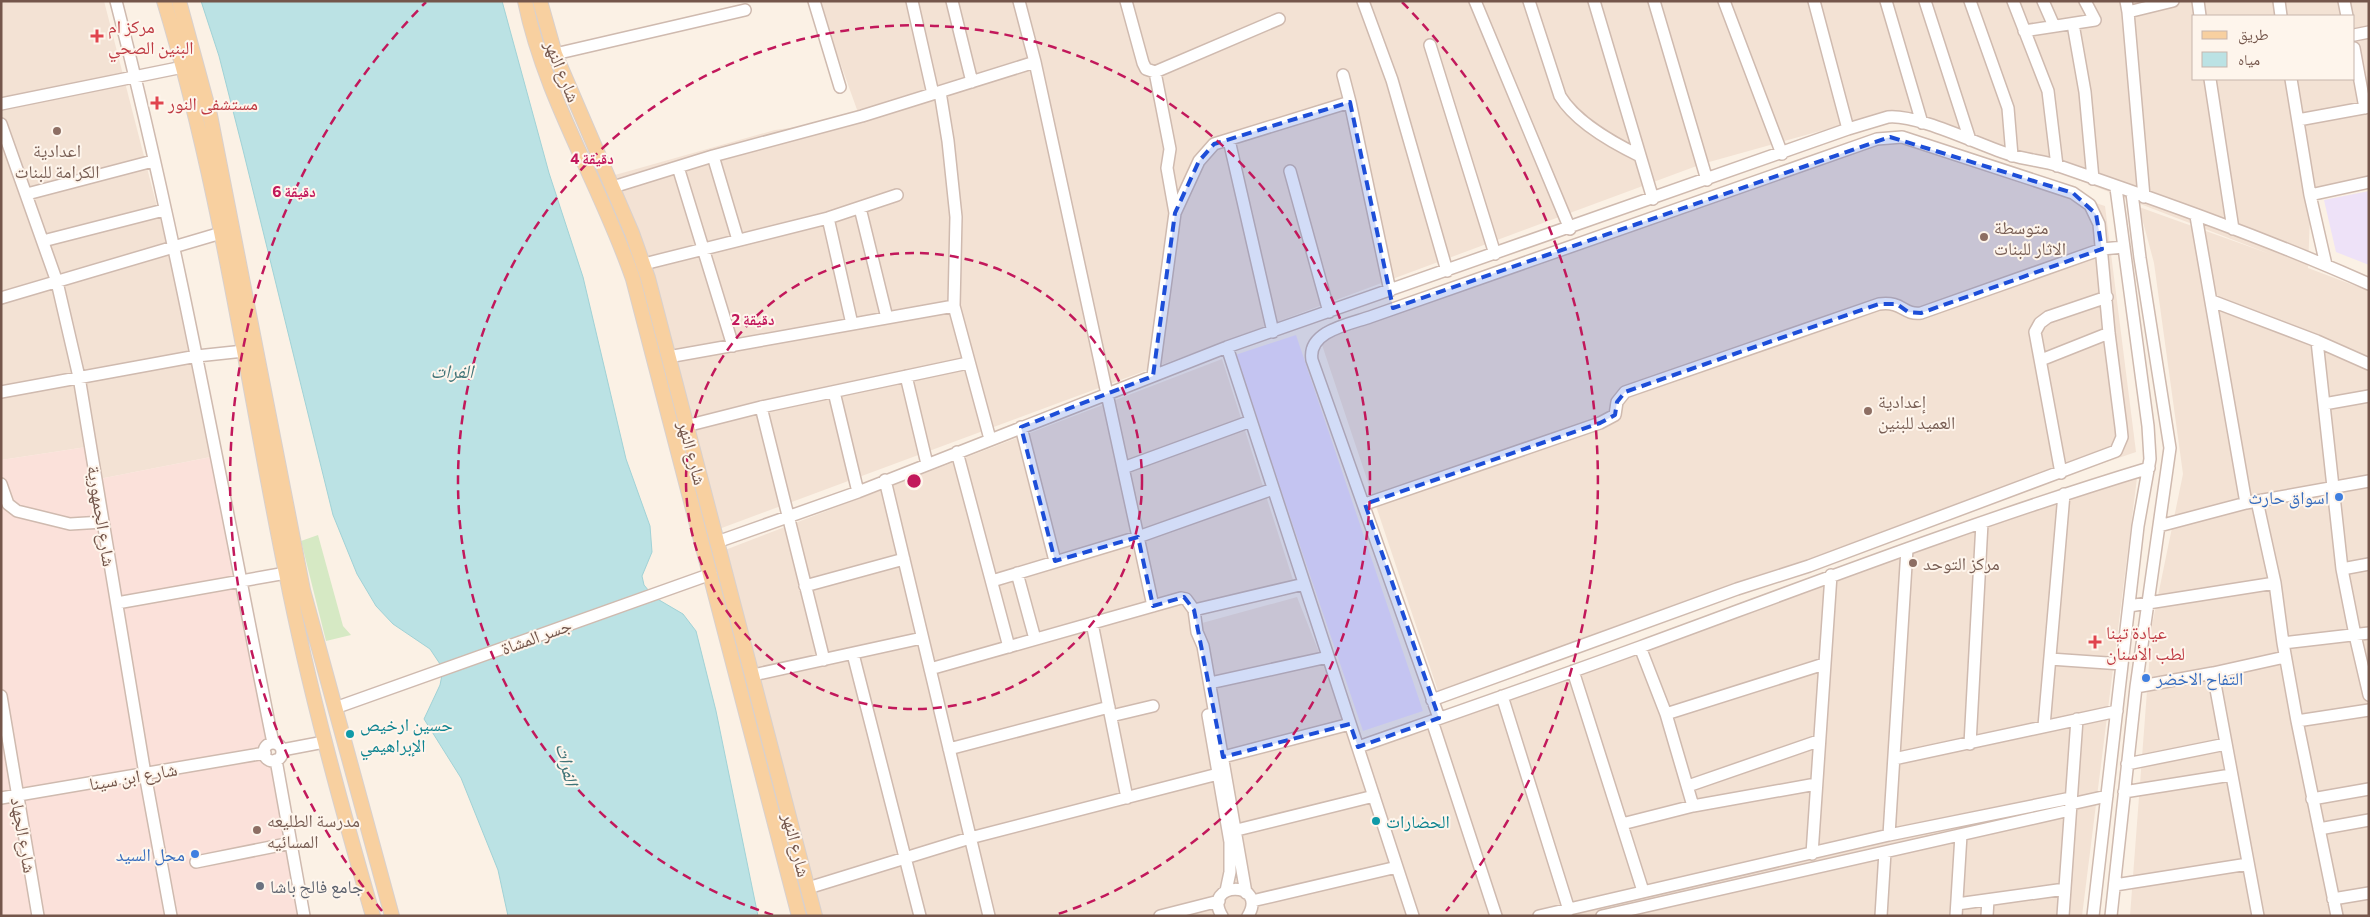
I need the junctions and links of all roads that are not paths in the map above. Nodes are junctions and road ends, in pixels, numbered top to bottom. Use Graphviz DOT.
graph roads {
  1 [pos="116,1"];
  2 [pos="164,1"];
  3 [pos="179,1"];
  4 [pos="525,1"];
  5 [pos="540,1"];
  6 [pos="814,1"];
  7 [pos="912,1"];
  8 [pos="952,1"];
  9 [pos="1019,1"];
  10 [pos="1126,1"];
  11 [pos="1363,1"];
  12 [pos="1474,1"];
  13 [pos="1529,1"];
  14 [pos="1594,1"];
  15 [pos="1654,1"];
  16 [pos="1724,1"];
  17 [pos="1814,1"];
  18 [pos="1886,1"];
  19 [pos="1925,1"];
  20 [pos="1970,1"];
  21 [pos="2013,1"];
  22 [pos="2044,1"];
  23 [pos="2085,1"];
  24 [pos="2173,1"];
  25 [pos="2198,1"];
  26 [pos="2279,1"];
  27 [pos="2344,1"];
  28 [pos="2127,6"];
  29 [pos="744,10"];
  30 [pos="2200,15"];
  31 [pos="2281,15"];
  32 [pos="2347,15"];
  33 [pos="1279,19"];
  34 [pos="2072,24"];
  35 [pos="2054,26"];
  36 [pos="2024,31"];
  37 [pos="2369,32"];
  38 [pos="2355,35"];
  39 [pos="1430,45"];
  40 [pos="2355,53"];
  41 [pos="555,54"];
  42 [pos="1035,62"];
  43 [pos="183,67"];
  44 [pos="1155,72"];
  45 [pos="1343,75"];
  46 [pos="135,77"];
  47 [pos="2210,80"];
  48 [pos="2291,80"];
  49 [pos="972,82"];
  50 [pos="840,88"];
  51 [pos="936,93"];
  52 [pos="1350,102"];
  53 [pos="1,104"];
  54 [pos="2367,108"];
  55 [pos="2298,120"];
  56 [pos="1922,123"];
  57 [pos="1,124"];
  58 [pos="1848,130"];
  59 [pos="1230,140"];
  60 [pos="1970,140"];
  61 [pos="1782,154"];
  62 [pos="713,156"];
  63 [pos="1640,156"];
  64 [pos="2012,156"];
  65 [pos="153,161"];
  66 [pos="2057,166"];
  67 [pos="678,167"];
  68 [pos="1290,171"];
  69 [pos="2093,179"];
  70 [pos="1707,180"];
  71 [pos="2369,182"];
  72 [pos="613,187"];
  73 [pos="2116,188"];
  74 [pos="2132,193"];
  75 [pos="27,194"];
  76 [pos="897,195"];
  77 [pos="2310,195"];
  78 [pos="2144,197"];
  79 [pos="1653,199"];
  80 [pos="860,208"];
  81 [pos="164,210"];
  82 [pos="1175,213"];
  83 [pos="2196,216"];
  84 [pos="828,218"];
  85 [pos="1570,229"];
  86 [pos="2233,229"];
  87 [pos="221,232"];
  88 [pos="738,240"];
  89 [pos="43,241"];
  90 [pos="2124,246"];
  91 [pos="172,248"];
  92 [pos="703,249"];
  93 [pos="2102,249"];
  94 [pos="1495,254"];
  95 [pos="644,264"];
  96 [pos="2326,265"];
  97 [pos="1447,271"];
  98 [pos="56,282"];
  99 [pos="2369,284"];
  100 [pos="1390,291"];
  101 [pos="239,295"];
  102 [pos="2107,297"];
  103 [pos="1,298"];
  104 [pos="1364,300"];
  105 [pos="2212,301"];
  106 [pos="954,306"];
  107 [pos="1329,312"];
  108 [pos="650,315"];
  109 [pos="1370,316"];
  110 [pos="887,318"];
  111 [pos="852,324"];
  112 [pos="1273,332"];
  113 [pos="2109,333"];
  114 [pos="2317,341"];
  115 [pos="733,346"];
  116 [pos="1227,347"];
  117 [pos="244,351"];
  118 [pos="197,356"];
  119 [pos="668,358"];
  120 [pos="2041,360"];
  121 [pos="968,363"];
  122 [pos="2369,364"];
  123 [pos="906,376"];
  124 [pos="1153,376"];
  125 [pos="80,377"];
  126 [pos="1,392"];
  127 [pos="834,392"];
  128 [pos="1106,393"];
  129 [pos="2369,396"];
  130 [pos="2324,404"];
  131 [pos="761,407"];
  132 [pos="1251,421"];
  133 [pos="686,426"];
  134 [pos="1021,427"];
  135 [pos="990,439"];
  136 [pos="957,452"];
  137 [pos="926,464"];
  138 [pos="1123,468"];
  139 [pos="2149,468"];
  140 [pos="2061,473"];
  141 [pos="885,480"];
  142 [pos="2369,481"];
  143 [pos="1,484"];
  144 [pos="1273,489"];
  145 [pos="2333,489"];
  146 [pos="858,492"];
  147 [pos="2064,494"];
  148 [pos="2252,502"];
  149 [pos="1365,504"];
  150 [pos="788,518"];
  151 [pos="103,522"];
  152 [pos="1982,523"];
  153 [pos="2158,526"];
  154 [pos="1138,537"];
  155 [pos="717,542"];
  156 [pos="1907,549"];
  157 [pos="904,560"];
  158 [pos="1055,562"];
  159 [pos="2369,564"];
  160 [pos="2342,569"];
  161 [pos="286,573"];
  162 [pos="1016,573"];
  163 [pos="711,574"];
  164 [pos="1831,575"];
  165 [pos="992,581"];
  166 [pos="240,582"];
  167 [pos="2275,583"];
  168 [pos="1304,584"];
  169 [pos="805,586"];
  170 [pos="117,603"];
  171 [pos="2148,604"];
  172 [pos="1153,606"];
  173 [pos="2129,606"];
  174 [pos="1194,610"];
  175 [pos="1092,623"];
  176 [pos="1197,632"];
  177 [pos="2369,633"];
  178 [pos="2355,636"];
  179 [pos="922,638"];
  180 [pos="1035,640"];
  181 [pos="2283,643"];
  182 [pos="1008,647"];
  183 [pos="1640,647"];
  184 [pos="853,654"];
  185 [pos="1328,657"];
  186 [pos="2285,657"];
  187 [pos="2050,659"];
  188 [pos="824,660"];
  189 [pos="1824,664"];
  190 [pos="2122,664"];
  191 [pos="930,669"];
  192 [pos="1572,671"];
  193 [pos="2213,674"];
  194 [pos="753,675"];
  195 [pos="1210,683"];
  196 [pos="2136,688"];
  197 [pos="2369,695"];
  198 [pos="1,696"];
  199 [pos="1502,696"];
  200 [pos="1432,700"];
  201 [pos="1153,706"];
  202 [pos="335,708"];
  203 [pos="2369,710"];
  204 [pos="2117,711"];
  205 [pos="1110,712"];
  206 [pos="1666,714"];
  207 [pos="2077,719"];
  208 [pos="1436,720"];
  209 [pos="2297,721"];
  210 [pos="1350,724"];
  211 [pos="2044,726"];
  212 [pos="770,739"];
  213 [pos="1818,741"];
  214 [pos="324,742"];
  215 [pos="755,742"];
  216 [pos="1970,744"];
  217 [pos="2226,744"];
  218 [pos="1358,747"];
  219 [pos="949,749"];
  220 [pos="277,751"];
  221 [pos="1223,757"];
  222 [pos="1894,759"];
  223 [pos="2127,764"];
  224 [pos="146,774"];
  225 [pos="1218,774"];
  226 [pos="2232,775"];
  227 [pos="1816,784"];
  228 [pos="1688,786"];
  229 [pos="2369,789"];
  230 [pos="2124,792"];
  231 [pos="18,795"];
  232 [pos="1374,796"];
  233 [pos="2107,796"];
  234 [pos="1,798"];
  235 [pos="1127,798"];
  236 [pos="2312,799"];
  237 [pos="2071,804"];
  238 [pos="1693,806"];
  239 [pos="363,812"];
  240 [pos="344,816"];
  241 [pos="2369,820"];
  242 [pos="1622,824"];
  243 [pos="1927,827"];
  244 [pos="2319,829"];
  245 [pos="1237,830"];
  246 [pos="1889,835"];
  247 [pos="1961,835"];
  248 [pos="970,838"];
  249 [pos="1930,842"];
  250 [pos="291,843"];
  251 [pos="1885,852"];
  252 [pos="1812,854"];
  253 [pos="905,858"];
  254 [pos="196,862"];
  255 [pos="2248,864"];
  256 [pos="1397,868"];
  257 [pos="1748,868"];
  258 [pos="1753,881"];
  259 [pos="2114,885"];
  260 [pos="808,888"];
  261 [pos="2065,889"];
  262 [pos="1226,891"];
  263 [pos="1643,892"];
  264 [pos="2369,893"];
  265 [pos="1249,897"];
  266 [pos="2333,899"];
  267 [pos="1608,900"];
  268 [pos="1988,900"];
  269 [pos="1219,901"];
  270 [pos="1569,910"];
  271 [pos="1650,910"];
  272 [pos="1957,910"];
  273 [pos="1607,914"];
  274 [pos="38,916"];
  275 [pos="171,916"];
  276 [pos="304,916"];
  277 [pos="373,916"];
  278 [pos="392,916"];
  279 [pos="799,916"];
  280 [pos="815,916"];
  281 [pos="920,916"];
  282 [pos="988,916"];
  283 [pos="1160,916"];
  284 [pos="1222,916"];
  285 [pos="1248,916"];
  286 [pos="1413,916"];
  287 [pos="1496,916"];
  288 [pos="1539,916"];
  289 [pos="1881,916"];
  290 [pos="1987,916"];
  291 [pos="2063,916"];
  292 [pos="2093,916"];
  293 [pos="2112,916"];
  294 [pos="2258,916"];
  295 [pos="2337,916"];
  1 -- 46 [label="street"];
  2 -- 43 [label="main road"];
  3 -- 101 [label="main road"];
  4 -- 108 [label="main road, شارع النهر"];
  5 -- 41 [label="main road, شارع النهر"];
  6 -- 50 [label="street"];
  7 -- 51 [label="street"];
  8 -- 49 [label="street"];
  9 -- 42 [label="street"];
  10 -- 44 [label="street"];
  11 -- 97 [label="street"];
  12 -- 85 [label="street"];
  13 -- 63 [label="street"];
  14 -- 63 [label="street"];
  15 -- 70 [label="street"];
  16 -- 61 [label="street"];
  17 -- 58 [label="street"];
  18 -- 56 [label="street"];
  19 -- 60 [label="street"];
  20 -- 64 [label="street"];
  21 -- 36 [label="street"];
  22 -- 35 [label="street"];
  23 -- 34 [label="street"];
  24 -- 28 [label="street"];
  25 -- 30 [label="street"];
  26 -- 31 [label="street"];
  27 -- 32 [label="street"];
  28 -- 78 [label="street"];
  29 -- 41 [label="street"];
  33 -- 44 [label="street"];
  34 -- 35 [label="street"];
  34 -- 69 [label="street"];
  35 -- 36 [label="street"];
  36 -- 66 [label="street"];
  37 -- 38 [label="street"];
  39 -- 94 [label="street"];
  40 -- 54 [label="street"];
  41 -- 72 [label="main road, شارع النهر"];
  42 -- 49 [label="street"];
  42 -- 128 [label="street"];
  43 -- 46 [label="street"];
  43 -- 87 [label="main road"];
  44 -- 82 [label="street"];
  45 -- 52 [label="street"];
  46 -- 53 [label="street"];
  46 -- 65 [label="street"];
  47 -- 86 [label="street"];
  48 -- 55 [label="street"];
  49 -- 51 [label="street"];
  51 -- 62 [label="street"];
  51 -- 106 [label="street"];
  52 -- 59 [label="street"];
  52 -- 100 [label="street"];
  54 -- 55 [label="street"];
  55 -- 77 [label="street"];
  56 -- 58 [label="street"];
  56 -- 60 [label="street"];
  57 -- 75 [label="street, شارع الجمهورية"];
  58 -- 61 [label="street"];
  59 -- 82 [label="street"];
  59 -- 112 [label="street"];
  60 -- 64 [label="street"];
  61 -- 70 [label="street"];
  62 -- 67 [label="street"];
  62 -- 88 [label="street"];
  63 -- 79 [label="street"];
  64 -- 66 [label="street"];
  65 -- 75 [label="street"];
  65 -- 81 [label="street"];
  66 -- 69 [label="street"];
  67 -- 72 [label="street"];
  67 -- 92 [label="street"];
  68 -- 107 [label="street"];
  69 -- 73 [label="street"];
  70 -- 79 [label="street"];
  71 -- 77 [label="street"];
  72 -- 95 [label="main road, شارع النهر"];
  73 -- 74 [label="street"];
  73 -- 90 [label="street"];
  74 -- 78 [label="street"];
  74 -- 153 [label="street"];
  75 -- 89 [label="street, شارع الجمهورية"];
  76 -- 80 [label="street"];
  77 -- 96 [label="street"];
  78 -- 83 [label="street"];
  79 -- 85 [label="street"];
  80 -- 84 [label="street"];
  80 -- 110 [label="street"];
  81 -- 89 [label="street"];
  81 -- 91 [label="street"];
  82 -- 124 [label="street"];
  83 -- 86 [label="street"];
  83 -- 105 [label="street"];
  84 -- 88 [label="street"];
  84 -- 111 [label="street"];
  85 -- 94 [label="street"];
  86 -- 96 [label="street"];
  87 -- 91 [label="street"];
  87 -- 101 [label="main road"];
  88 -- 92 [label="street"];
  89 -- 98 [label="street, شارع الجمهورية"];
  90 -- 93 [label="street"];
  90 -- 139 [label="street"];
  91 -- 98 [label="street"];
  91 -- 118 [label="street"];
  92 -- 95 [label="street"];
  92 -- 115 [label="street"];
  93 -- 102 [label="street"];
  93 -- 109 [label="street"];
  93 -- 149 [label="street"];
  94 -- 97 [label="street"];
  95 -- 108 [label="main road, شارع النهر"];
  96 -- 99 [label="street"];
  97 -- 100 [label="street"];
  98 -- 103 [label="street"];
  98 -- 125 [label="street, شارع الجمهورية"];
  100 -- 104 [label="street"];
  101 -- 117 [label="main road"];
  101 -- 202 [label="main road"];
  102 -- 113 [label="street"];
  102 -- 120 [label="street"];
  104 -- 107 [label="street"];
  104 -- 109 [label="street"];
  105 -- 114 [label="street"];
  105 -- 148 [label="street"];
  106 -- 110 [label="street"];
  106 -- 121 [label="street"];
  107 -- 112 [label="street"];
  108 -- 119 [label="main road, شارع النهر"];
  108 -- 163 [label="main road, شارع النهر"];
  109 -- 149 [label="street"];
  110 -- 111 [label="street"];
  111 -- 115 [label="street"];
  112 -- 116 [label="street"];
  113 -- 120 [label="street"];
  113 -- 140 [label="street"];
  114 -- 122 [label="street"];
  114 -- 130 [label="street"];
  115 -- 119 [label="street"];
  116 -- 124 [label="street"];
  116 -- 132 [label="street"];
  117 -- 118 [label="street"];
  117 -- 161 [label="main road"];
  118 -- 125 [label="street"];
  118 -- 166 [label="street"];
  119 -- 133 [label="main road, شارع النهر"];
  120 -- 140 [label="street"];
  121 -- 123 [label="street"];
  121 -- 135 [label="street"];
  123 -- 127 [label="street"];
  123 -- 137 [label="street"];
  124 -- 128 [label="street"];
  125 -- 126 [label="street"];
  125 -- 151 [label="street, شارع الجمهورية"];
  127 -- 131 [label="street"];
  127 -- 146 [label="street"];
  128 -- 134 [label="street"];
  128 -- 138 [label="street"];
  129 -- 130 [label="street"];
  130 -- 145 [label="street"];
  131 -- 133 [label="street"];
  131 -- 150 [label="street"];
  132 -- 138 [label="street"];
  132 -- 144 [label="street"];
  133 -- 155 [label="main road, شارع النهر"];
  134 -- 135 [label="street"];
  134 -- 158 [label="street"];
  135 -- 136 [label="street"];
  136 -- 137 [label="street"];
  136 -- 165 [label="street"];
  137 -- 141 [label="street"];
  138 -- 154 [label="street"];
  139 -- 147 [label="street"];
  139 -- 173 [label="street"];
  140 -- 200 [label="street"];
  141 -- 146 [label="street"];
  141 -- 157 [label="street"];
  142 -- 145 [label="street"];
  143 -- 151 [label="street"];
  144 -- 154 [label="street"];
  144 -- 168 [label="street"];
  145 -- 148 [label="street"];
  145 -- 160 [label="street"];
  146 -- 150 [label="street"];
  147 -- 152 [label="street"];
  147 -- 187 [label="street"];
  148 -- 153 [label="street"];
  148 -- 167 [label="street"];
  149 -- 200 [label="street"];
  150 -- 155 [label="street"];
  150 -- 169 [label="street"];
  151 -- 170 [label="street, شارع الجمهورية"];
  152 -- 156 [label="street"];
  152 -- 216 [label="street"];
  153 -- 171 [label="street"];
  154 -- 158 [label="street"];
  154 -- 172 [label="street"];
  155 -- 194 [label="main road, شارع النهر"];
  156 -- 164 [label="street"];
  156 -- 222 [label="street"];
  157 -- 169 [label="street"];
  157 -- 179 [label="street"];
  158 -- 162 [label="street"];
  159 -- 160 [label="street"];
  160 -- 178 [label="street"];
  161 -- 166 [label="street"];
  161 -- 214 [label="main road"];
  162 -- 165 [label="street"];
  162 -- 180 [label="street"];
  163 -- 202 [label="street, جسر المشاة"];
  163 -- 215 [label="main road, شارع النهر"];
  164 -- 183 [label="street"];
  164 -- 189 [label="street"];
  165 -- 182 [label="street"];
  166 -- 170 [label="street"];
  166 -- 220 [label="street"];
  167 -- 171 [label="street"];
  167 -- 181 [label="street"];
  168 -- 174 [label="street"];
  168 -- 185 [label="street"];
  169 -- 188 [label="street"];
  170 -- 224 [label="street, شارع الجمهورية"];
  171 -- 173 [label="street"];
  171 -- 196 [label="street"];
  172 -- 174 [label="street"];
  172 -- 175 [label="street"];
  173 -- 190 [label="street"];
  174 -- 176 [label="street"];
  175 -- 180 [label="street"];
  175 -- 205 [label="street"];
  176 -- 195 [label="street"];
  176 -- 225 [label="street"];
  177 -- 178 [label="street"];
  178 -- 181 [label="street"];
  178 -- 197 [label="street"];
  179 -- 184 [label="street"];
  179 -- 191 [label="street"];
  180 -- 182 [label="street"];
  181 -- 186 [label="street"];
  182 -- 191 [label="street"];
  183 -- 192 [label="street"];
  183 -- 206 [label="street"];
  184 -- 188 [label="street"];
  184 -- 253 [label="street"];
  185 -- 195 [label="street"];
  185 -- 210 [label="street"];
  186 -- 193 [label="street"];
  186 -- 209 [label="street"];
  187 -- 190 [label="street"];
  187 -- 211 [label="street"];
  188 -- 194 [label="street"];
  189 -- 206 [label="street"];
  189 -- 213 [label="street"];
  190 -- 204 [label="street"];
  191 -- 219 [label="street"];
  192 -- 199 [label="street"];
  192 -- 242 [label="street"];
  193 -- 196 [label="street"];
  193 -- 217 [label="street"];
  194 -- 212 [label="main road, شارع النهر"];
  195 -- 221 [label="street"];
  196 -- 223 [label="street"];
  198 -- 231 [label="street, شارع الجهاد"];
  199 -- 208 [label="street"];
  199 -- 270 [label="street"];
  200 -- 208 [label="street"];
  201 -- 205 [label="street"];
  202 -- 239 [label="main road"];
  203 -- 209 [label="street"];
  204 -- 207 [label="street"];
  204 -- 233 [label="street"];
  205 -- 219 [label="street"];
  205 -- 235 [label="street"];
  206 -- 228 [label="street"];
  207 -- 211 [label="street"];
  207 -- 237 [label="street"];
  208 -- 218 [label="street"];
  208 -- 287 [label="street"];
  209 -- 236 [label="street"];
  210 -- 218 [label="street"];
  210 -- 221 [label="street"];
  211 -- 216 [label="street"];
  212 -- 215 [label="main road"];
  212 -- 260 [label="main road, شارع النهر"];
  213 -- 227 [label="street"];
  213 -- 228 [label="street"];
  214 -- 220 [label="street"];
  214 -- 240 [label="main road"];
  215 -- 279 [label="main road, شارع النهر"];
  216 -- 222 [label="street"];
  217 -- 223 [label="street"];
  217 -- 226 [label="street"];
  218 -- 232 [label="street"];
  219 -- 248 [label="street"];
  220 -- 224 [label="street, شارع ابن سينا"];
  220 -- 250 [label="street"];
  221 -- 245 [label="street"];
  222 -- 246 [label="street"];
  223 -- 230 [label="street"];
  224 -- 231 [label="street, شارع ابن سينا"];
  224 -- 275 [label="street, شارع الجمهورية"];
  225 -- 235 [label="street"];
  225 -- 262 [label="street"];
  226 -- 230 [label="street"];
  226 -- 255 [label="street"];
  227 -- 238 [label="street"];
  227 -- 252 [label="street"];
  228 -- 238 [label="street"];
  229 -- 236 [label="street"];
  230 -- 259 [label="street"];
  231 -- 234 [label="street, شارع ابن سينا"];
  231 -- 274 [label="street, شارع الجهاد"];
  232 -- 245 [label="street"];
  232 -- 256 [label="street"];
  233 -- 237 [label="street"];
  233 -- 292 [label="street"];
  235 -- 248 [label="street"];
  236 -- 244 [label="street"];
  237 -- 243 [label="street"];
  237 -- 247 [label="street"];
  237 -- 261 [label="street"];
  238 -- 242 [label="street"];
  239 -- 240 [label="main road"];
  239 -- 278 [label="main road"];
  240 -- 277 [label="main road"];
  241 -- 244 [label="street"];
  242 -- 263 [label="street"];
  243 -- 246 [label="street"];
  243 -- 249 [label="street"];
  244 -- 266 [label="street"];
  245 -- 265 [label="street"];
  246 -- 252 [label="street"];
  247 -- 249 [label="street"];
  247 -- 272 [label="street"];
  248 -- 253 [label="street"];
  248 -- 282 [label="street"];
  249 -- 251 [label="street"];
  250 -- 254 [label="street"];
  250 -- 276 [label="street"];
  251 -- 258 [label="street"];
  251 -- 289 [label="street"];
  252 -- 257 [label="street"];
  253 -- 260 [label="street"];
  253 -- 281 [label="street"];
  255 -- 259 [label="street"];
  255 -- 294 [label="street"];
  256 -- 265 [label="street"];
  256 -- 286 [label="street"];
  257 -- 258 [label="street"];
  257 -- 263 [label="street"];
  258 -- 271 [label="street"];
  259 -- 293 [label="street"];
  260 -- 280 [label="main road, شارع النهر"];
  261 -- 268 [label="street"];
  261 -- 291 [label="street"];
  262 -- 265 [label="street"];
  262 -- 269 [label="street"];
  263 -- 267 [label="street"];
  264 -- 266 [label="street"];
  265 -- 285 [label="street"];
  266 -- 295 [label="street"];
  267 -- 270 [label="street"];
  267 -- 273 [label="street"];
  268 -- 272 [label="street"];
  268 -- 290 [label="street"];
  269 -- 283 [label="street"];
  269 -- 284 [label="street"];
  270 -- 288 [label="street"];
  271 -- 273 [label="street"];
}
